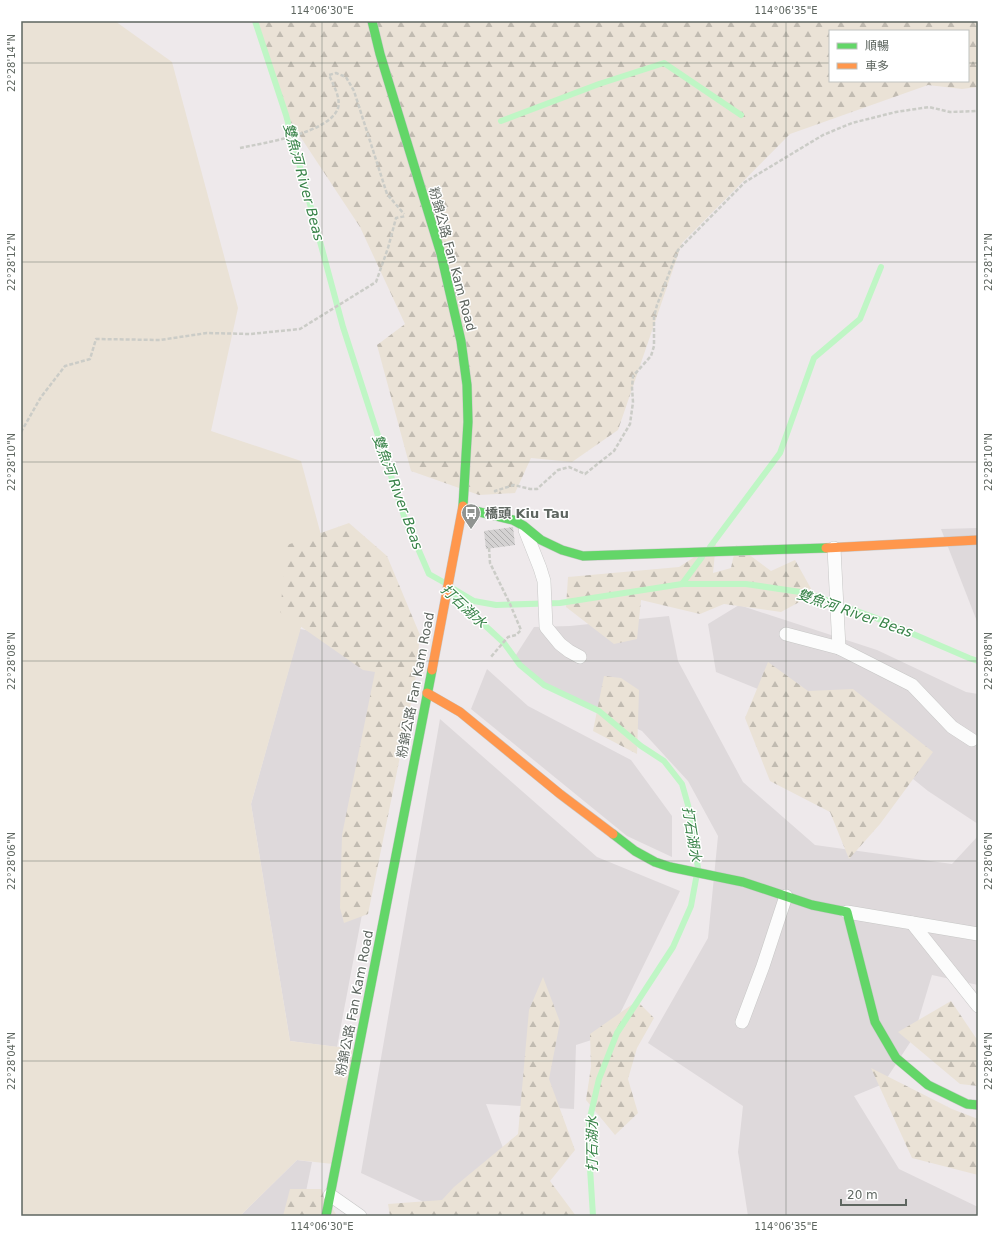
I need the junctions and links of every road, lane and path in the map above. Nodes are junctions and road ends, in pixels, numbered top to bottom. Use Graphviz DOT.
graph roads {
  1 [pos="372,21"];
  2 [pos="978,111"];
  3 [pos="240,148"];
  4 [pos="21,432"];
  5 [pos="500,496"];
  6 [pos="463,508"];
  7 [pos="524,526"];
  8 [pos="978,540"];
  9 [pos="489,548"];
  10 [pos="834,548"];
  11 [pos="786,634"];
  12 [pos="839,648"];
  13 [pos="580,657"];
  14 [pos="490,658"];
  15 [pos="427,693"];
  16 [pos="972,740"];
  17 [pos="786,896"];
  18 [pos="847,912"];
  19 [pos="912,923"];
  20 [pos="978,934"];
  21 [pos="978,1006"];
  22 [pos="742,1022"];
  23 [pos="978,1105"];
  24 [pos="330,1195"];
  25 [pos="326,1216"];
  26 [pos="360,1216"];
  1 -- 6 [label="street, 粉錦公路 Fan Kam Road"];
  2 -- 5 [label="path"];
  3 -- 4 [label="path"];
  6 -- 7 [label="street"];
  6 -- 15 [label="street, 粉錦公路 Fan Kam Road"];
  7 -- 10 [label="street"];
  7 -- 13 [label="lane"];
  8 -- 10 [label="street"];
  9 -- 14 [label="path"];
  10 -- 12 [label="lane"];
  11 -- 12 [label="lane"];
  12 -- 16 [label="lane"];
  15 -- 17 [label="street"];
  15 -- 24 [label="street, 粉錦公路 Fan Kam Road"];
  17 -- 18 [label="street"];
  17 -- 22 [label="lane"];
  18 -- 19 [label="lane"];
  18 -- 23 [label="street"];
  19 -- 20 [label="lane"];
  19 -- 21 [label="lane"];
  24 -- 25 [label="street, 粉錦公路 Fan Kam Road"];
  24 -- 26 [label="lane"];
}
